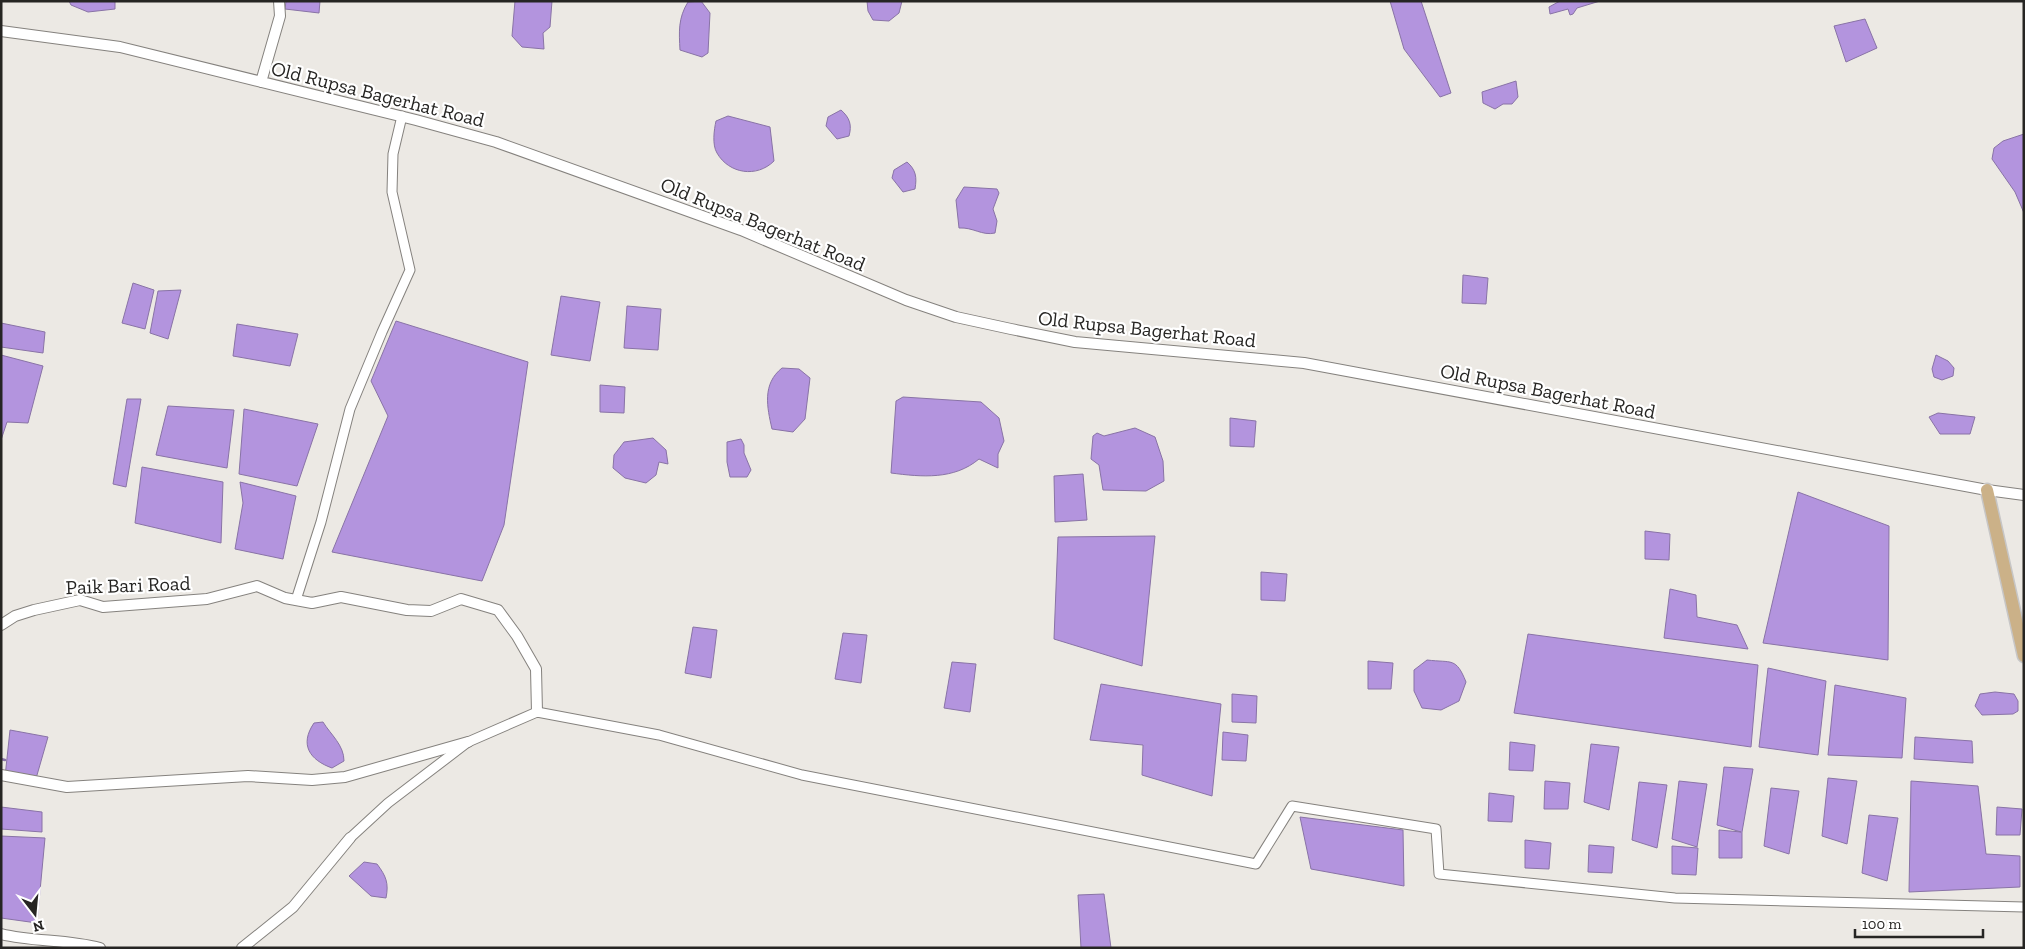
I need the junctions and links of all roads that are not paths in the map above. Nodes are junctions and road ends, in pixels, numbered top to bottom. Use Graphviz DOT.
graph roads {
  1 [pos="279,1"];
  2 [pos="1,32"];
  3 [pos="261,82"];
  4 [pos="402,116"];
  5 [pos="1987,490"];
  6 [pos="2024,495"];
  7 [pos="296,600"];
  8 [pos="1,625"];
  9 [pos="2024,656"];
  10 [pos="537,712"];
  11 [pos="468,742"];
  12 [pos="1,775"];
  13 [pos="350,838"];
  14 [pos="2024,907"];
  15 [pos="1,934"];
  16 [pos="100,948"];
  17 [pos="242,948"];
  1 -- 3 [label="street"];
  2 -- 3 [label="street, Old Rupsa Bagerhat Road"];
  3 -- 4 [label="street, Old Rupsa Bagerhat Road"];
  4 -- 5 [label="street, Old Rupsa Bagerhat Road"];
  4 -- 7 [label="street"];
  5 -- 6 [label="street, Old Rupsa Bagerhat Road"];
  5 -- 9 [label="main road"];
  7 -- 8 [label="street, Paik Bari Road"];
  7 -- 10 [label="street, Paik Bari Road"];
  10 -- 11 [label="street"];
  10 -- 14 [label="street"];
  11 -- 12 [label="street"];
  11 -- 13 [label="street"];
  13 -- 17 [label="street"];
  15 -- 16 [label="street"];
}
